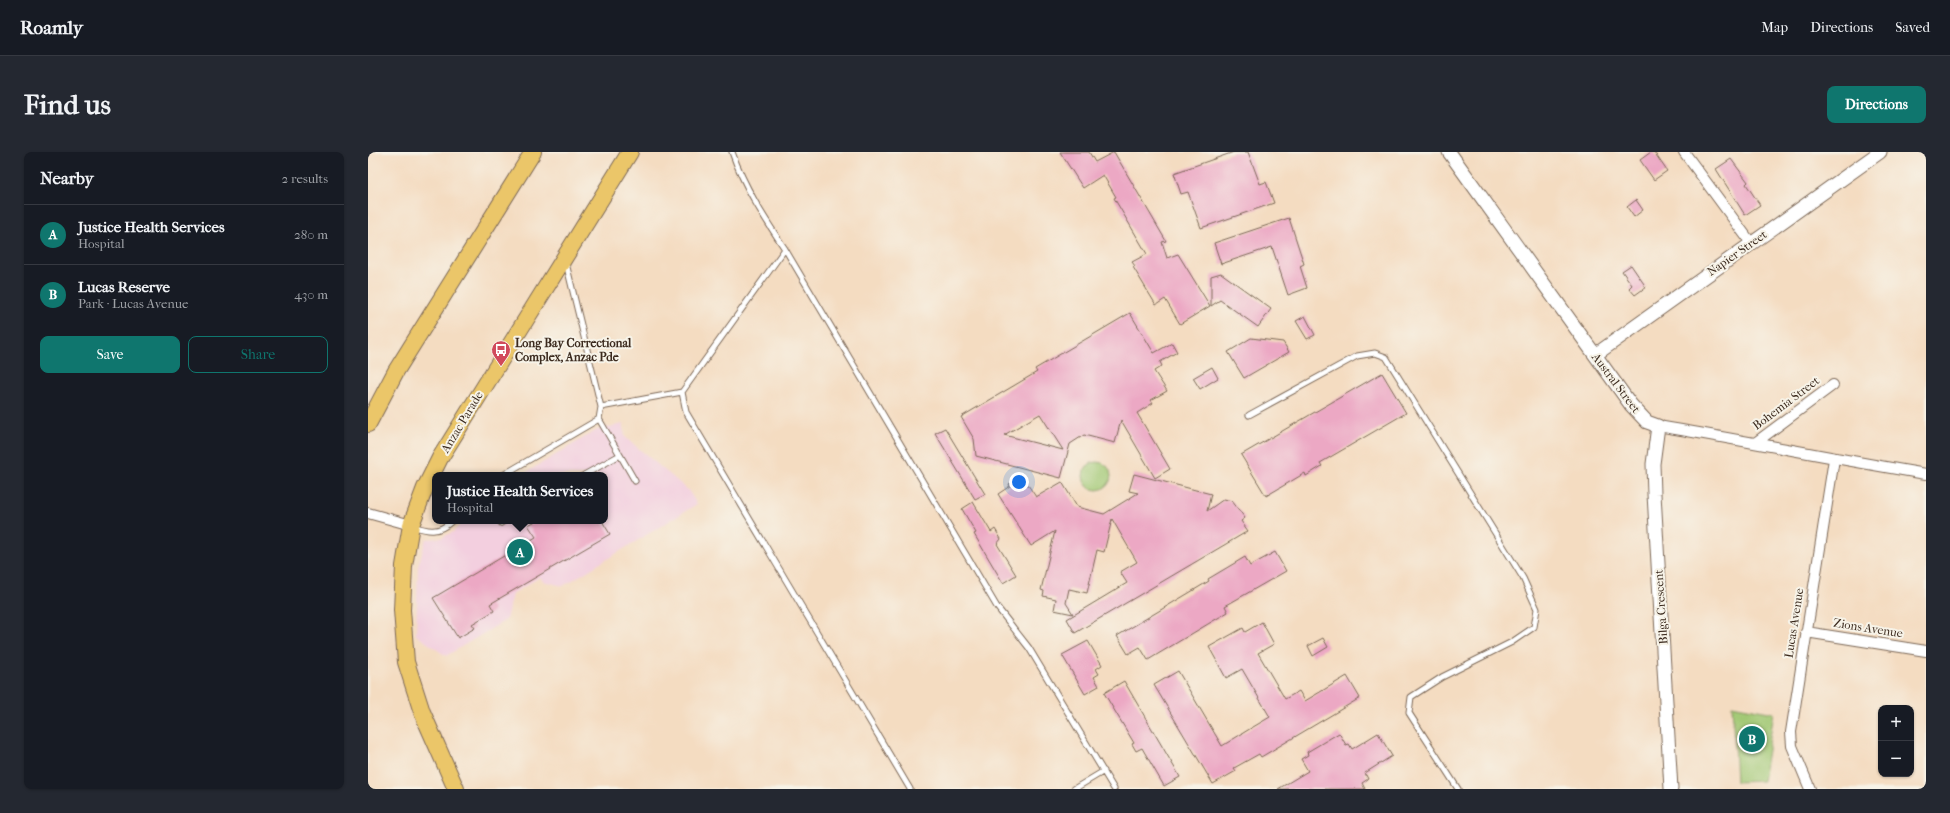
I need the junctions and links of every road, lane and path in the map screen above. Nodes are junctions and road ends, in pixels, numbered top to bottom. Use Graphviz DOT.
graph roads {
  1 [pos="533,152"];
  2 [pos="630,152"];
  3 [pos="732,152"];
  4 [pos="1449,152"];
  5 [pos="1684,152"];
  6 [pos="1880,152"];
  7 [pos="1751,243"];
  8 [pos="786,249"];
  9 [pos="564,257"];
  10 [pos="1595,355"];
  11 [pos="1833,385"];
  12 [pos="682,392"];
  13 [pos="601,408"];
  14 [pos="1249,415"];
  15 [pos="599,419"];
  16 [pos="368,424"];
  17 [pos="1658,426"];
  18 [pos="1755,443"];
  19 [pos="620,455"];
  20 [pos="1834,459"];
  21 [pos="433,472"];
  22 [pos="508,472"];
  23 [pos="589,472"];
  24 [pos="432,474"];
  25 [pos="1926,474"];
  26 [pos="635,481"];
  27 [pos="368,513"];
  28 [pos="449,524"];
  29 [pos="411,525"];
  30 [pos="1806,632"];
  31 [pos="1926,651"];
  32 [pos="1104,771"];
  33 [pos="456,789"];
  34 [pos="910,789"];
  35 [pos="1074,789"];
  36 [pos="1114,789"];
  37 [pos="1458,789"];
  38 [pos="1671,789"];
  39 [pos="1810,789"];
  1 -- 16 [label="main road"];
  2 -- 9 [label="main road, Anzac Parade"];
  3 -- 8 [label="lane"];
  4 -- 10 [label="street, Austral Street"];
  5 -- 7 [label="street"];
  6 -- 7 [label="street, Napier Street"];
  7 -- 10 [label="street, Napier Street"];
  8 -- 12 [label="lane"];
  8 -- 32 [label="lane"];
  9 -- 13 [label="lane"];
  9 -- 21 [label="main road, Anzac Parade"];
  10 -- 17 [label="street, Austral Street"];
  11 -- 18 [label="street, Bohemia Street"];
  12 -- 13 [label="lane"];
  12 -- 34 [label="lane"];
  13 -- 15 [label="lane"];
  14 -- 37 [label="lane"];
  15 -- 19 [label="lane"];
  15 -- 22 [label="lane"];
  17 -- 18 [label="street, Austral Street"];
  17 -- 38 [label="street, Bilga Crescent"];
  18 -- 20 [label="street, Austral Street"];
  19 -- 23 [label="lane"];
  19 -- 26 [label="lane"];
  20 -- 25 [label="street, Austral Street"];
  20 -- 30 [label="street, Lucas Avenue"];
  24 -- 29 [label="main road, Anzac Parade"];
  27 -- 29 [label="street"];
  28 -- 29 [label="lane"];
  29 -- 33 [label="main road, Anzac Parade"];
  30 -- 31 [label="street, Zions Avenue"];
  30 -- 39 [label="street, Lucas Avenue"];
  32 -- 35 [label="lane"];
  32 -- 36 [label="lane"];
}
